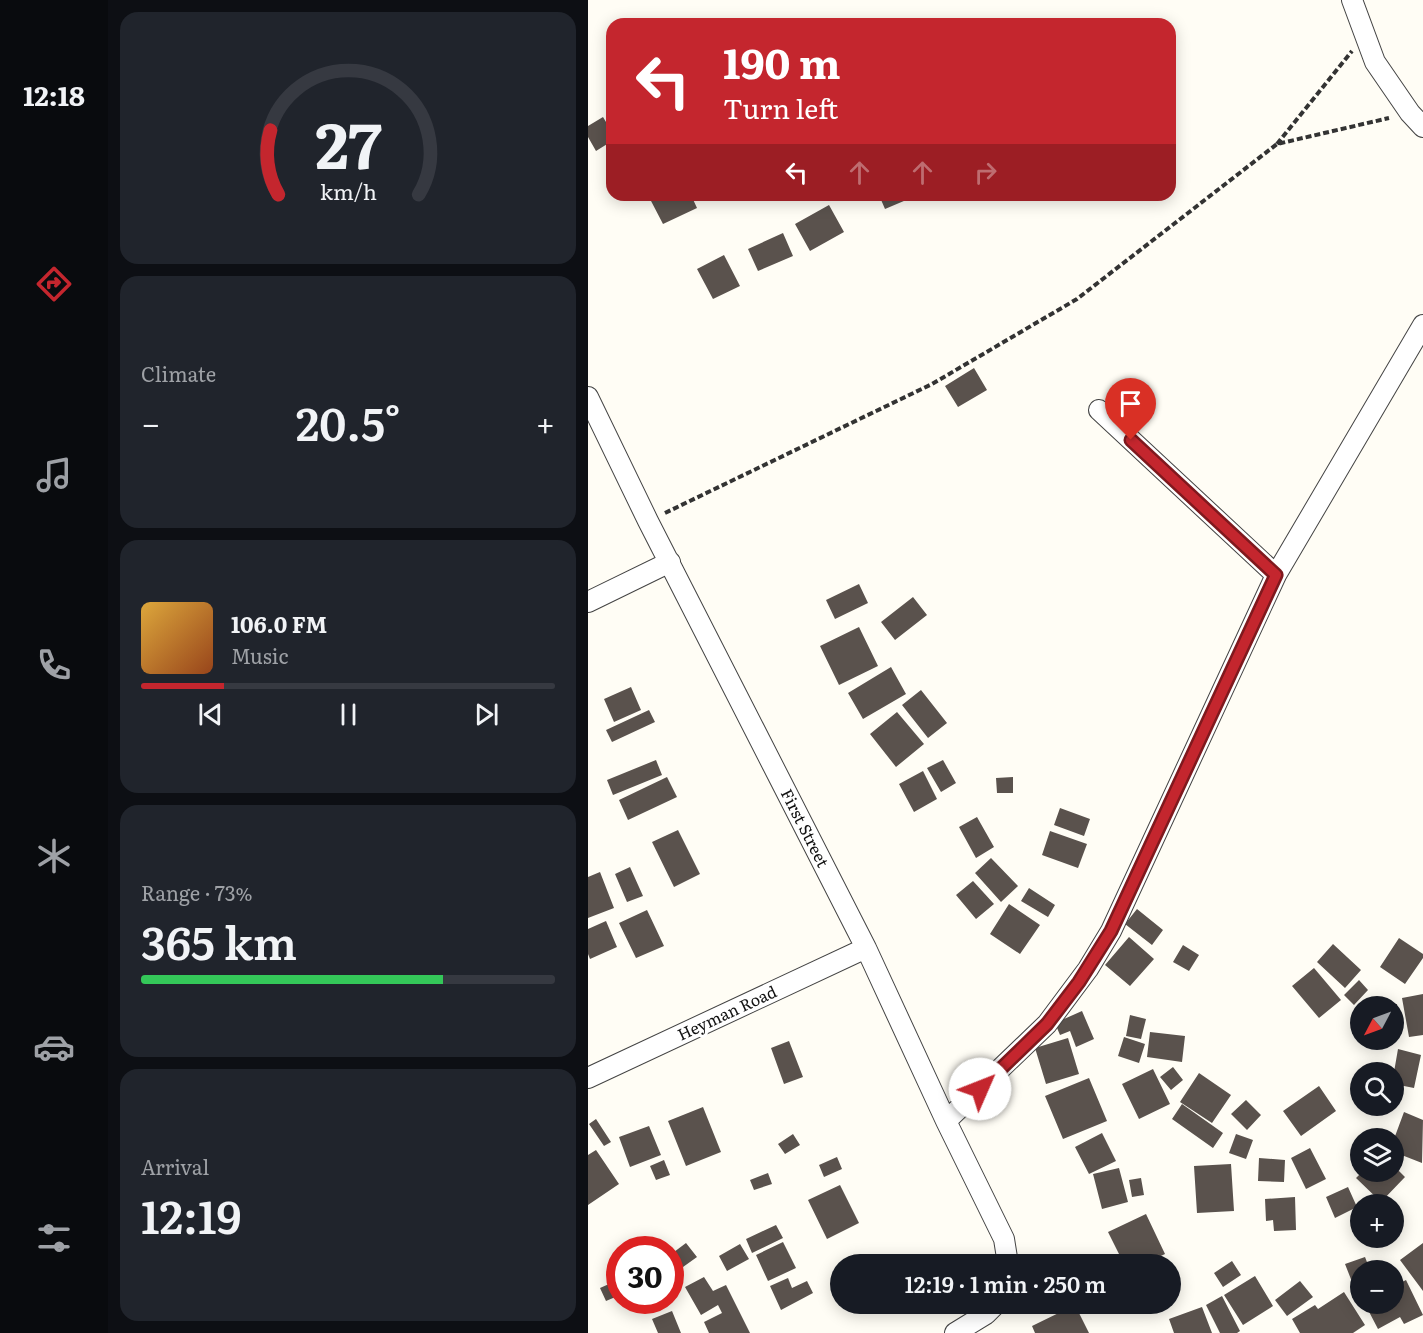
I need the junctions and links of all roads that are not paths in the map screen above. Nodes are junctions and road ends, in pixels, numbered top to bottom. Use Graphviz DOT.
graph roads {
  1 [pos="1352,0"];
  2 [pos="1417,120"];
  3 [pos="1423,325"];
  4 [pos="588,397"];
  5 [pos="1099,410"];
  6 [pos="670,562"];
  7 [pos="1276,575"];
  8 [pos="588,602"];
  9 [pos="866,948"];
  10 [pos="588,1078"];
  11 [pos="946,1121"];
  12 [pos="1006,1254"];
  13 [pos="986,1314"];
  14 [pos="955,1333"];
  1 -- 2 [label="street"];
  3 -- 7 [label="street"];
  4 -- 6 [label="street, First Street"];
  5 -- 7 [label="street"];
  6 -- 8 [label="street"];
  6 -- 9 [label="street, First Street"];
  7 -- 11 [label="street"];
  9 -- 10 [label="street, Heyman Road"];
  9 -- 11 [label="street, First Street"];
  11 -- 12 [label="street, First Street"];
  13 -- 14 [label="street"];
}
